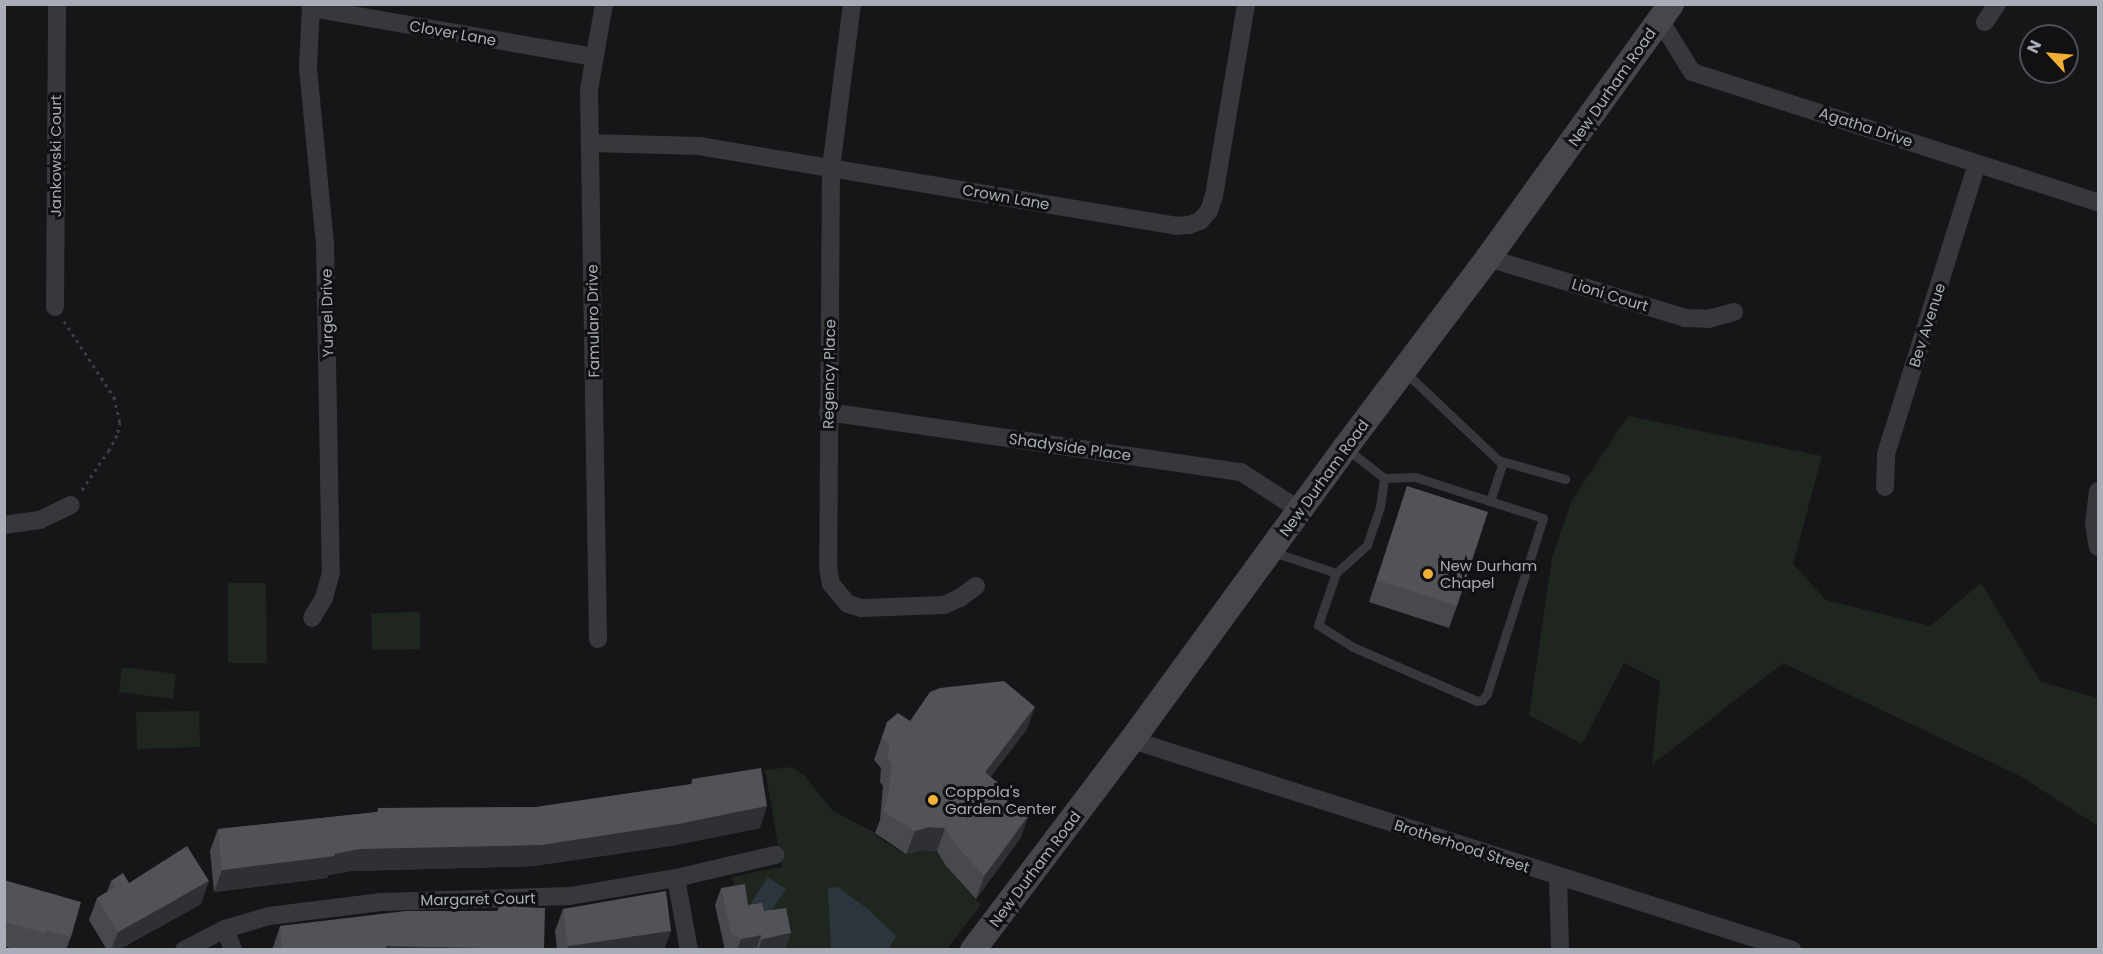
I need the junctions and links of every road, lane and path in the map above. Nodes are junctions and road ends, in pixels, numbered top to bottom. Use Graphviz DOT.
graph roads {
  1 [pos="57,4"];
  2 [pos="604,4"];
  3 [pos="852,4"];
  4 [pos="1246,4"];
  5 [pos="1997,4"];
  6 [pos="311,6"];
  7 [pos="1660,10"];
  8 [pos="1984,22"];
  9 [pos="595,57"];
  10 [pos="590,143"];
  11 [pos="1977,164"];
  12 [pos="831,167"];
  13 [pos="2098,202"];
  14 [pos="1488,258"];
  15 [pos="55,307"];
  16 [pos="1734,312"];
  17 [pos="1404,371"];
  18 [pos="828,412"];
  19 [pos="1345,448"];
  20 [pos="1503,462"];
  21 [pos="1384,478"];
  22 [pos="1565,479"];
  23 [pos="1885,487"];
  24 [pos="2098,491"];
  25 [pos="1490,501"];
  26 [pos="72,505"];
  27 [pos="1300,511"];
  28 [pos="4,525"];
  29 [pos="2098,548"];
  30 [pos="1270,551"];
  31 [pos="1336,573"];
  32 [pos="976,586"];
  33 [pos="312,618"];
  34 [pos="598,639"];
  35 [pos="1132,740"];
  36 [pos="775,855"];
  37 [pos="1558,877"];
  38 [pos="676,878"];
  39 [pos="225,928"];
  40 [pos="184,950"];
  41 [pos="233,950"];
  42 [pos="689,950"];
  43 [pos="973,950"];
  44 [pos="1560,950"];
  45 [pos="1792,950"];
  1 -- 15 [label="street, Jankowski Court"];
  2 -- 9 [label="street, Famularo Drive"];
  3 -- 12 [label="street, Regency Place"];
  4 -- 12 [label="street, Crown Lane"];
  5 -- 8 [label="street"];
  6 -- 9 [label="street, Clover Lane"];
  6 -- 33 [label="street, Yurgel Drive"];
  7 -- 11 [label="street, Agatha Drive"];
  7 -- 14 [label="main road, New Durham Road"];
  9 -- 10 [label="street, Famularo Drive"];
  10 -- 12 [label="street, Crown Lane"];
  10 -- 34 [label="street, Famularo Drive"];
  11 -- 13 [label="street, Agatha Drive"];
  11 -- 23 [label="street, Bev Avenue"];
  12 -- 18 [label="street, Regency Place"];
  14 -- 16 [label="street, Lioni Court"];
  14 -- 17 [label="main road, New Durham Road"];
  15 -- 26 [label="path"];
  17 -- 19 [label="main road, New Durham Road"];
  17 -- 20 [label="lane"];
  18 -- 27 [label="street, Shadyside Place"];
  18 -- 32 [label="street, Regency Place"];
  19 -- 21 [label="lane"];
  19 -- 27 [label="main road, New Durham Road"];
  20 -- 22 [label="lane"];
  20 -- 25 [label="lane"];
  21 -- 25 [label="lane"];
  21 -- 31 [label="lane"];
  24 -- 29 [label="street"];
  25 -- 31 [label="lane"];
  26 -- 28 [label="street"];
  27 -- 30 [label="main road, New Durham Road"];
  30 -- 31 [label="lane"];
  30 -- 35 [label="main road, New Durham Road"];
  35 -- 37 [label="street, Brotherhood Street"];
  35 -- 43 [label="main road, New Durham Road"];
  36 -- 38 [label="street, Margaret Court"];
  37 -- 44 [label="street"];
  37 -- 45 [label="street, Brotherhood Street"];
  38 -- 39 [label="street, Margaret Court"];
  38 -- 42 [label="street"];
  39 -- 40 [label="street, Margaret Court"];
  39 -- 41 [label="street"];
}
